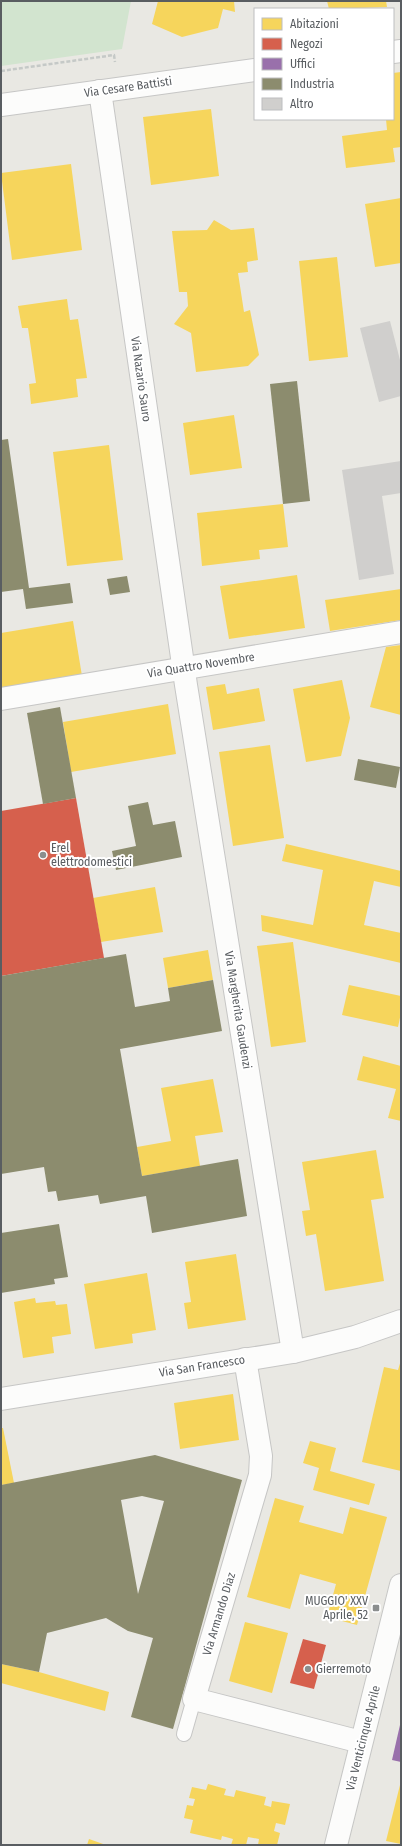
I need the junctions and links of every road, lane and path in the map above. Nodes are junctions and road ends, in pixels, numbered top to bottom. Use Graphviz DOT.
graph roads {
  1 [pos="254,70"];
  2 [pos="1,71"];
  3 [pos="110,89"];
  4 [pos="1,106"];
  5 [pos="401,632"];
  6 [pos="184,667"];
  7 [pos="1,699"];
  8 [pos="401,1321"];
  9 [pos="293,1352"];
  10 [pos="245,1359"];
  11 [pos="1,1399"];
  12 [pos="401,1585"];
  13 [pos="194,1699"];
  14 [pos="184,1734"];
  15 [pos="361,1742"];
  16 [pos="336,1845"];
  1 -- 3 [label="street, Via Cesare Battisti"];
  2 -- 3 [label="path"];
  3 -- 4 [label="street, Via Cesare Battisti"];
  3 -- 6 [label="street, Via Nazario Sauro"];
  5 -- 6 [label="street, Via Quattro Novembre"];
  6 -- 7 [label="street, Via Quattro Novembre"];
  6 -- 9 [label="street, Via Margherita Gaudenzi"];
  8 -- 9 [label="street, Via San Francesco"];
  9 -- 10 [label="street, Via San Francesco"];
  10 -- 11 [label="street, Via San Francesco"];
  10 -- 13 [label="street, Via Armando Diaz"];
  12 -- 15 [label="street, Via Venticinque Aprile"];
  13 -- 14 [label="lane"];
  13 -- 15 [label="street"];
  15 -- 16 [label="street, Via Venticinque Aprile"];
}
